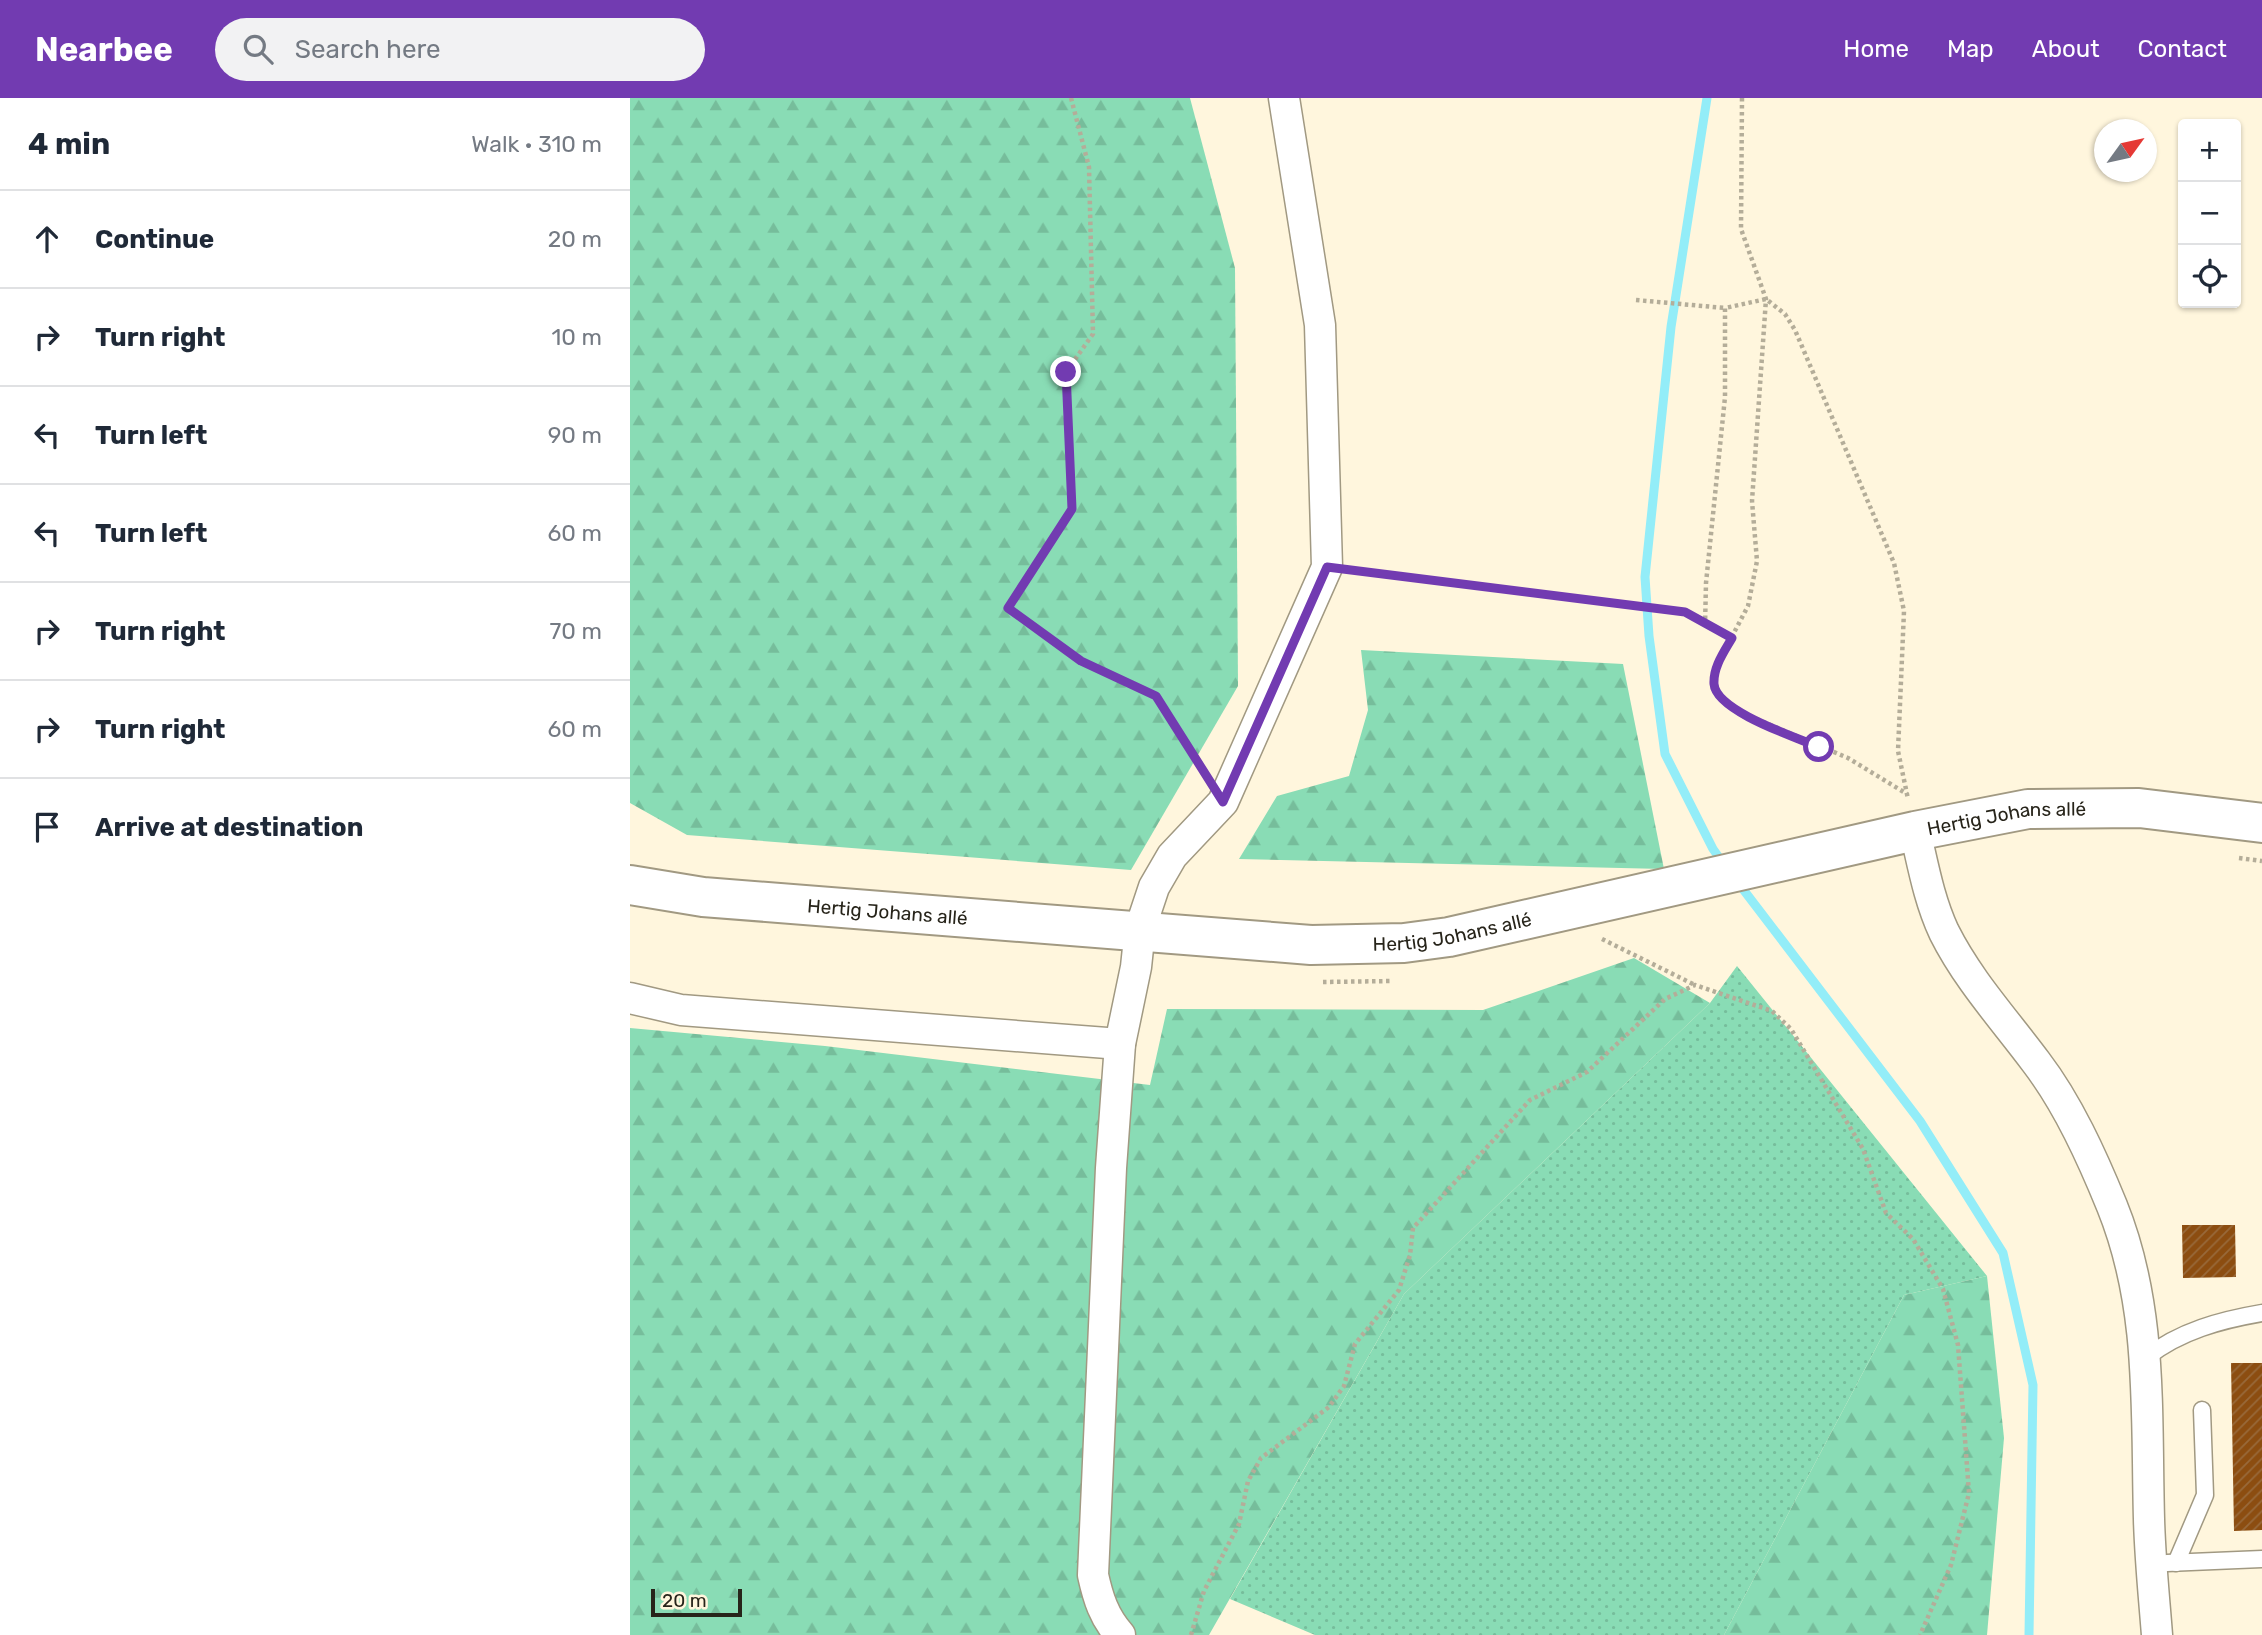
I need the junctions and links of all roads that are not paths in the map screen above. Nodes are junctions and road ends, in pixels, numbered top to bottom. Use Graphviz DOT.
graph roads {
  1 [pos="1284,98"];
  2 [pos="2262,823"];
  3 [pos="1915,831"];
  4 [pos="630,885"];
  5 [pos="1140,929"];
  6 [pos="630,998"];
  7 [pos="1120,1044"];
  8 [pos="2262,1312"];
  9 [pos="2147,1357"];
  10 [pos="2202,1410"];
  11 [pos="2262,1559"];
  12 [pos="2163,1563"];
  13 [pos="1106,1631"];
  14 [pos="2157,1635"];
  1 -- 5 [label="street"];
  2 -- 3 [label="street, Hertig Johans allé"];
  3 -- 5 [label="street, Hertig Johans allé"];
  3 -- 9 [label="street"];
  4 -- 5 [label="street, Hertig Johans allé"];
  5 -- 7 [label="street"];
  6 -- 7 [label="street"];
  7 -- 13 [label="street"];
  8 -- 9 [label="lane"];
  9 -- 12 [label="street"];
  10 -- 12 [label="lane"];
  11 -- 12 [label="lane"];
  12 -- 14 [label="street"];
}
